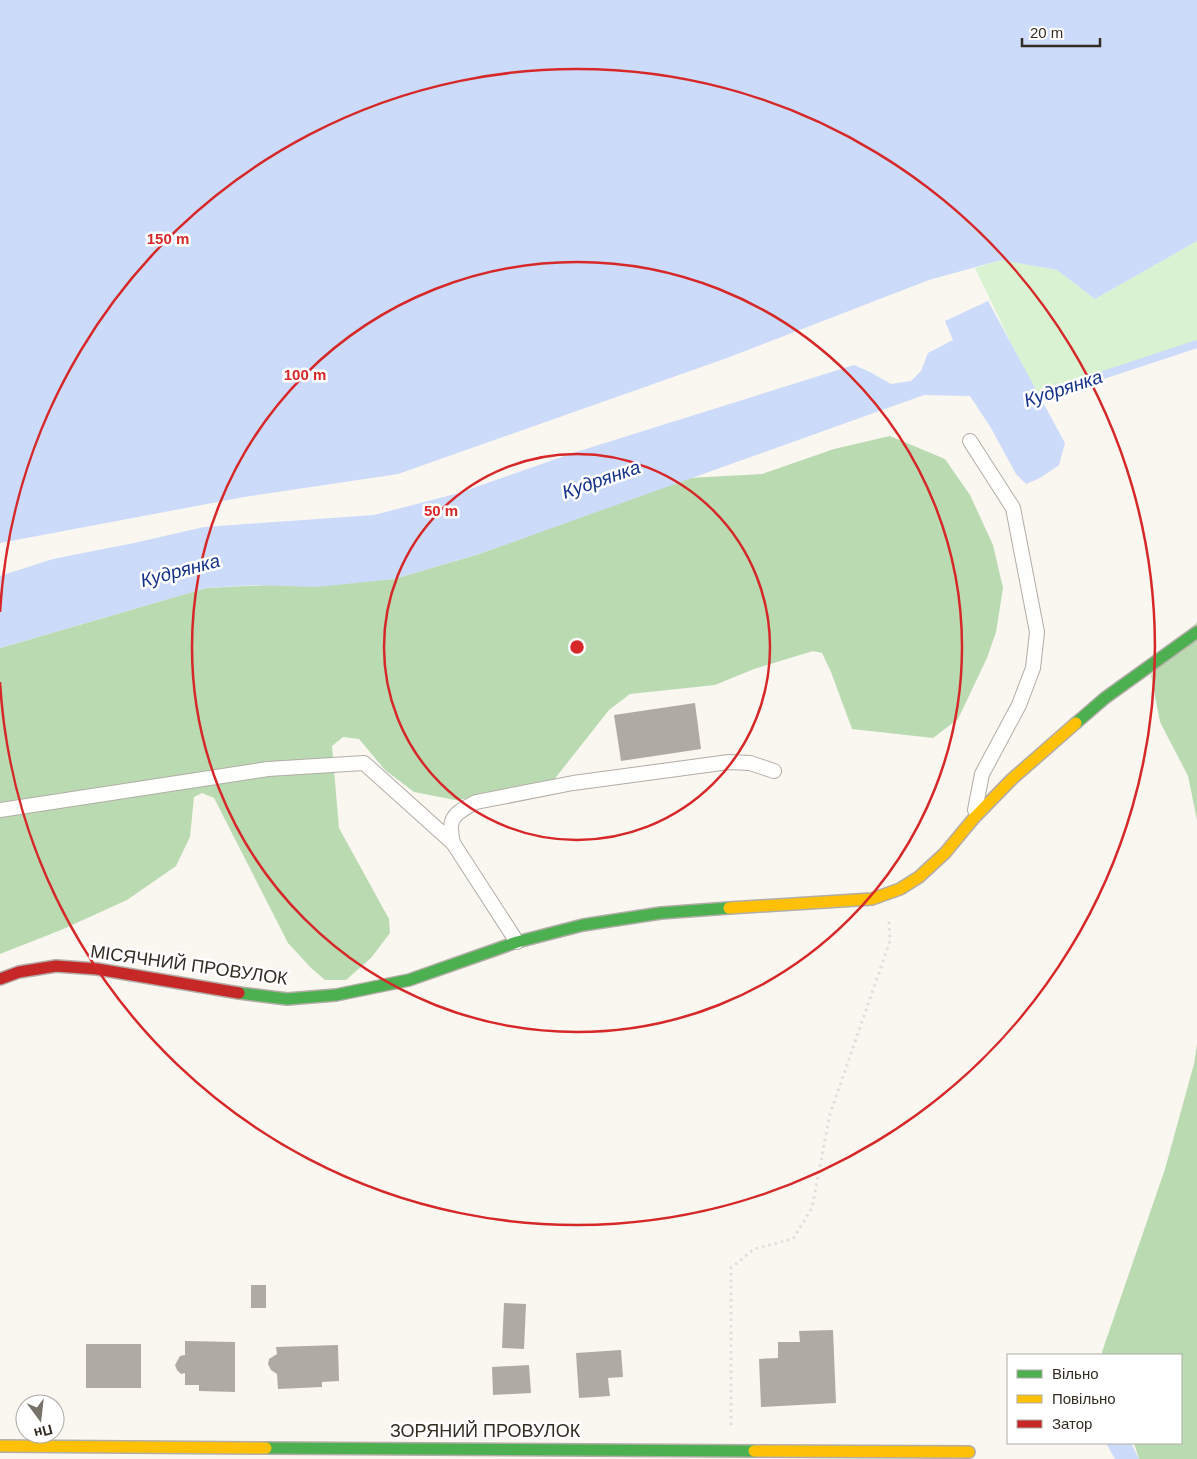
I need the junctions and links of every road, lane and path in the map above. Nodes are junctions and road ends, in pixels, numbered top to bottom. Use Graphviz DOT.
graph roads {
  1 [pos="970,441"];
  2 [pos="1197,632"];
  3 [pos="774,771"];
  4 [pos="0,810"];
  5 [pos="974,818"];
  6 [pos="453,843"];
  7 [pos="887,894"];
  8 [pos="517,942"];
  9 [pos="0,979"];
  10 [pos="0,1446"];
  11 [pos="731,1450"];
  12 [pos="969,1452"];
  1 -- 5 [label="lane"];
  2 -- 5 [label="street, МІСЯЧНИЙ ПРОВУЛОК"];
  3 -- 6 [label="lane"];
  4 -- 6 [label="lane"];
  5 -- 7 [label="street, МІСЯЧНИЙ ПРОВУЛОК"];
  6 -- 8 [label="lane"];
  7 -- 8 [label="street, МІСЯЧНИЙ ПРОВУЛОК"];
  7 -- 11 [label="path"];
  8 -- 9 [label="street, МІСЯЧНИЙ ПРОВУЛОК"];
  10 -- 11 [label="street, ЗОРЯНИЙ ПРОВУЛОК"];
  11 -- 12 [label="street, ЗОРЯНИЙ ПРОВУЛОК"];
}
